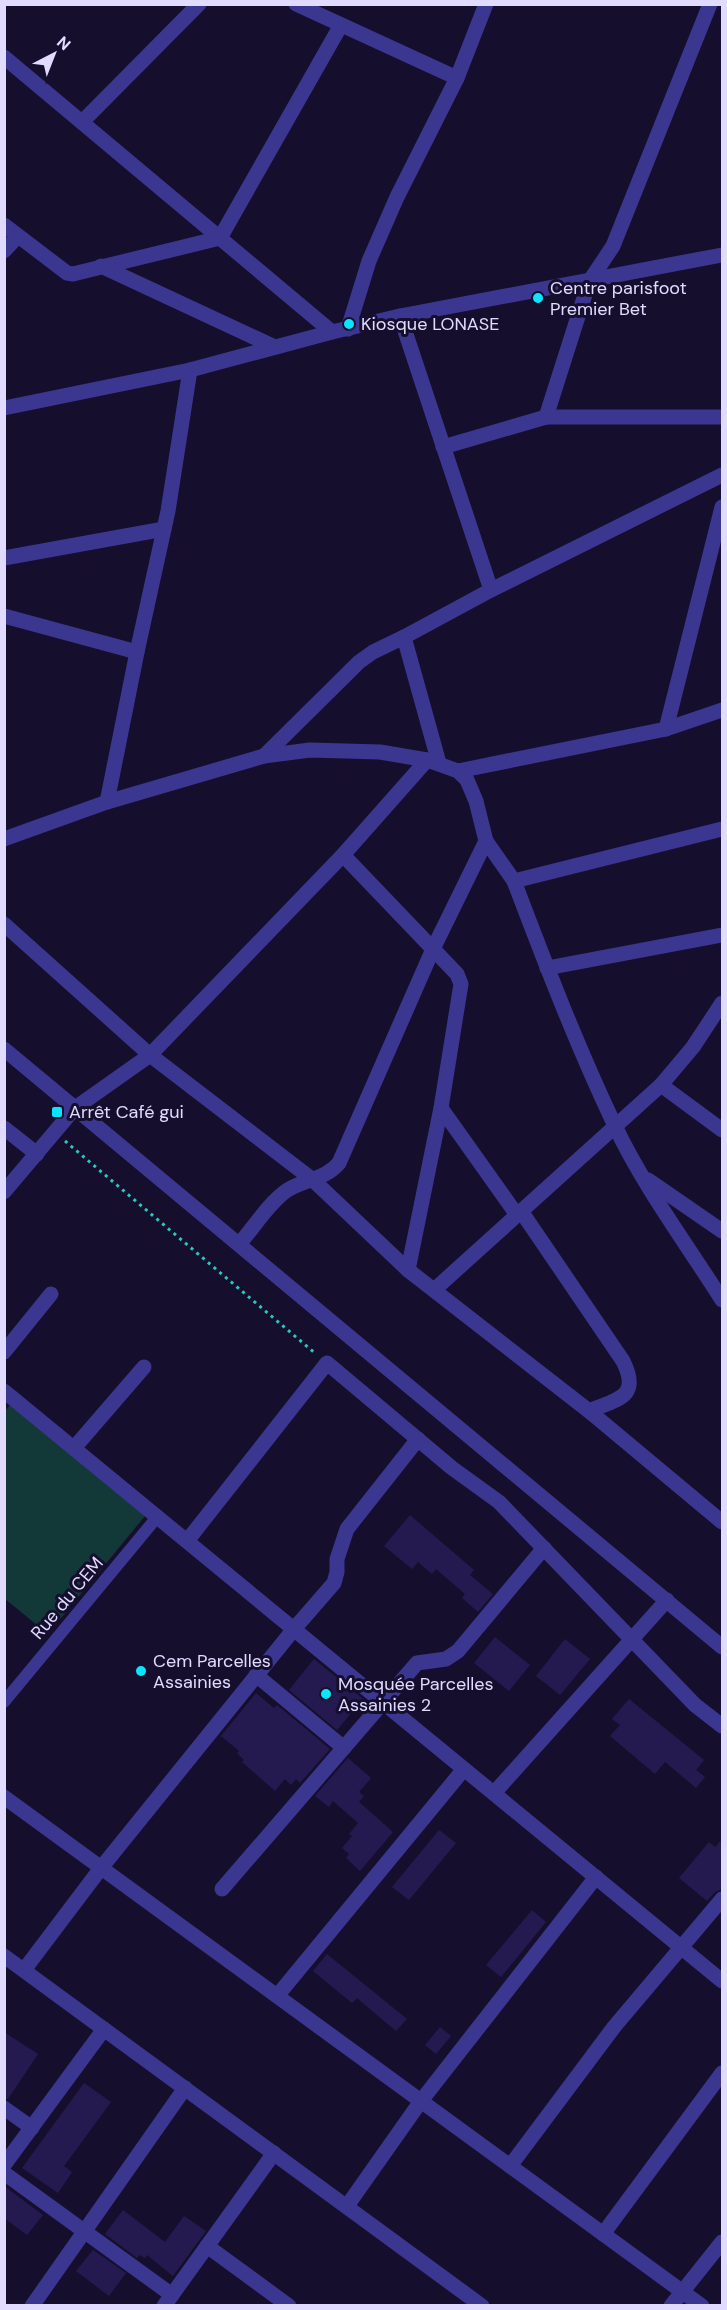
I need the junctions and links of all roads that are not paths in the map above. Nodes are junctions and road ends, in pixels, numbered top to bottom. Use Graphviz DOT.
graph roads {
  1 [pos="200,4"];
  2 [pos="296,4"];
  3 [pos="486,4"];
  4 [pos="710,4"];
  5 [pos="341,25"];
  6 [pos="4,57"];
  7 [pos="457,78"];
  8 [pos="82,122"];
  9 [pos="4,225"];
  10 [pos="17,237"];
  11 [pos="220,238"];
  12 [pos="4,251"];
  13 [pos="723,255"];
  14 [pos="101,266"];
  15 [pos="589,282"];
  16 [pos="400,316"];
  17 [pos="348,329"];
  18 [pos="332,332"];
  19 [pos="275,347"];
  20 [pos="190,370"];
  21 [pos="4,408"];
  22 [pos="546,417"];
  23 [pos="723,417"];
  24 [pos="444,447"];
  25 [pos="723,475"];
  26 [pos="723,507"];
  27 [pos="164,529"];
  28 [pos="4,558"];
  29 [pos="491,590"];
  30 [pos="4,616"];
  31 [pos="404,637"];
  32 [pos="136,652"];
  33 [pos="723,710"];
  34 [pos="666,729"];
  35 [pos="264,756"];
  36 [pos="433,761"];
  37 [pos="458,771"];
  38 [pos="107,802"];
  39 [pos="723,829"];
  40 [pos="4,838"];
  41 [pos="486,841"];
  42 [pos="343,855"];
  43 [pos="514,881"];
  44 [pos="4,924"];
  45 [pos="723,936"];
  46 [pos="433,949"];
  47 [pos="547,968"];
  48 [pos="723,1003"];
  49 [pos="4,1048"];
  50 [pos="150,1055"];
  51 [pos="660,1084"];
  52 [pos="75,1108"];
  53 [pos="441,1108"];
  54 [pos="615,1126"];
  55 [pos="4,1128"];
  56 [pos="723,1130"];
  57 [pos="37,1154"];
  58 [pos="642,1176"];
  59 [pos="313,1180"];
  60 [pos="4,1192"];
  61 [pos="519,1213"];
  62 [pos="723,1231"];
  63 [pos="240,1243"];
  64 [pos="408,1270"];
  65 [pos="434,1290"];
  66 [pos="51,1294"];
  67 [pos="723,1300"];
  68 [pos="4,1352"];
  69 [pos="144,1367"];
  70 [pos="4,1390"];
  71 [pos="589,1412"];
  72 [pos="418,1439"];
  73 [pos="74,1448"];
  74 [pos="158,1516"];
  75 [pos="723,1522"];
  76 [pos="187,1541"];
  77 [pos="544,1548"];
  78 [pos="667,1600"];
  79 [pos="294,1629"];
  80 [pos="631,1640"];
  81 [pos="723,1647"];
  82 [pos="256,1676"];
  83 [pos="4,1702"];
  84 [pos="384,1702"];
  85 [pos="723,1726"];
  86 [pos="344,1748"];
  87 [pos="464,1769"];
  88 [pos="494,1793"];
  89 [pos="4,1797"];
  90 [pos="101,1868"];
  91 [pos="596,1877"];
  92 [pos="222,1889"];
  93 [pos="723,1899"];
  94 [pos="681,1947"];
  95 [pos="4,1956"];
  96 [pos="24,1970"];
  97 [pos="723,1981"];
  98 [pos="277,1996"];
  99 [pos="104,2029"];
  100 [pos="723,2073"];
  101 [pos="184,2088"];
  102 [pos="421,2101"];
  103 [pos="4,2109"];
  104 [pos="32,2128"];
  105 [pos="274,2153"];
  106 [pos="4,2165"];
  107 [pos="510,2166"];
  108 [pos="4,2173"];
  109 [pos="347,2206"];
  110 [pos="84,2231"];
  111 [pos="603,2234"];
  112 [pos="723,2242"];
  113 [pos="207,2246"];
  114 [pos="683,2291"];
  115 [pos="168,2300"];
  116 [pos="32,2306"];
  117 [pos="289,2306"];
  118 [pos="482,2306"];
  119 [pos="671,2306"];
  120 [pos="702,2306"];
  1 -- 8 [label="street"];
  2 -- 5 [label="street"];
  3 -- 7 [label="street"];
  4 -- 15 [label="street"];
  5 -- 7 [label="street"];
  5 -- 11 [label="street"];
  6 -- 8 [label="street"];
  7 -- 17 [label="street"];
  8 -- 11 [label="street"];
  9 -- 10 [label="street"];
  10 -- 12 [label="street"];
  10 -- 14 [label="street"];
  11 -- 14 [label="street"];
  11 -- 18 [label="street"];
  13 -- 15 [label="street"];
  14 -- 19 [label="street"];
  15 -- 16 [label="street"];
  15 -- 22 [label="street"];
  16 -- 17 [label="street"];
  16 -- 24 [label="street"];
  17 -- 18 [label="street"];
  18 -- 19 [label="street"];
  19 -- 20 [label="street"];
  20 -- 21 [label="street"];
  20 -- 27 [label="street"];
  22 -- 23 [label="street"];
  22 -- 24 [label="street"];
  24 -- 29 [label="street"];
  25 -- 29 [label="street"];
  26 -- 34 [label="street"];
  27 -- 28 [label="street"];
  27 -- 32 [label="street"];
  29 -- 31 [label="street"];
  30 -- 32 [label="street"];
  31 -- 35 [label="street"];
  31 -- 36 [label="street"];
  32 -- 38 [label="street"];
  33 -- 34 [label="street"];
  34 -- 37 [label="street"];
  35 -- 36 [label="street"];
  35 -- 38 [label="street"];
  36 -- 37 [label="street"];
  36 -- 42 [label="street"];
  37 -- 41 [label="street"];
  38 -- 40 [label="street"];
  39 -- 43 [label="street"];
  41 -- 43 [label="street"];
  41 -- 46 [label="street"];
  42 -- 46 [label="street"];
  42 -- 50 [label="street"];
  43 -- 47 [label="street"];
  44 -- 50 [label="street"];
  45 -- 47 [label="street"];
  46 -- 53 [label="street"];
  46 -- 59 [label="street"];
  47 -- 54 [label="street"];
  48 -- 51 [label="street"];
  49 -- 52 [label="street"];
  50 -- 52 [label="street"];
  50 -- 59 [label="street"];
  51 -- 54 [label="street"];
  51 -- 56 [label="street"];
  52 -- 57 [label="street"];
  52 -- 63 [label="street"];
  53 -- 61 [label="street"];
  53 -- 64 [label="street"];
  54 -- 58 [label="street"];
  54 -- 61 [label="street"];
  55 -- 57 [label="street"];
  57 -- 60 [label="street"];
  58 -- 62 [label="street"];
  58 -- 67 [label="street"];
  59 -- 63 [label="street"];
  59 -- 64 [label="street"];
  61 -- 65 [label="street"];
  61 -- 71 [label="street"];
  63 -- 78 [label="street"];
  64 -- 65 [label="street"];
  65 -- 71 [label="street"];
  66 -- 68 [label="street"];
  69 -- 73 [label="street"];
  70 -- 73 [label="street"];
  71 -- 75 [label="street"];
  72 -- 76 [label="street"];
  72 -- 77 [label="street"];
  72 -- 79 [label="street"];
  73 -- 74 [label="street"];
  74 -- 76 [label="street"];
  74 -- 83 [label="street, Rue du CEM"];
  76 -- 79 [label="street"];
  77 -- 80 [label="street"];
  77 -- 84 [label="street"];
  78 -- 80 [label="street"];
  78 -- 81 [label="street"];
  79 -- 82 [label="street"];
  79 -- 84 [label="street"];
  80 -- 85 [label="street"];
  80 -- 88 [label="street"];
  82 -- 86 [label="street"];
  82 -- 90 [label="street"];
  84 -- 86 [label="street"];
  84 -- 87 [label="street"];
  86 -- 92 [label="street"];
  87 -- 88 [label="street"];
  87 -- 98 [label="street"];
  88 -- 91 [label="street"];
  89 -- 90 [label="street"];
  90 -- 96 [label="street"];
  90 -- 98 [label="street"];
  91 -- 94 [label="street"];
  91 -- 102 [label="street"];
  93 -- 94 [label="street"];
  94 -- 97 [label="street"];
  94 -- 107 [label="street"];
  95 -- 96 [label="street"];
  96 -- 99 [label="street"];
  98 -- 102 [label="street"];
  99 -- 101 [label="street"];
  99 -- 104 [label="street"];
  100 -- 111 [label="street"];
  101 -- 105 [label="street"];
  101 -- 110 [label="street"];
  102 -- 107 [label="street"];
  102 -- 109 [label="street"];
  103 -- 104 [label="street"];
  104 -- 106 [label="street"];
  105 -- 109 [label="street"];
  105 -- 113 [label="street"];
  107 -- 111 [label="street"];
  108 -- 110 [label="street"];
  109 -- 118 [label="street"];
  110 -- 115 [label="street"];
  110 -- 116 [label="street"];
  111 -- 114 [label="street"];
  112 -- 114 [label="street"];
  113 -- 115 [label="street"];
  113 -- 117 [label="street"];
  114 -- 119 [label="street"];
  114 -- 120 [label="street"];
}
